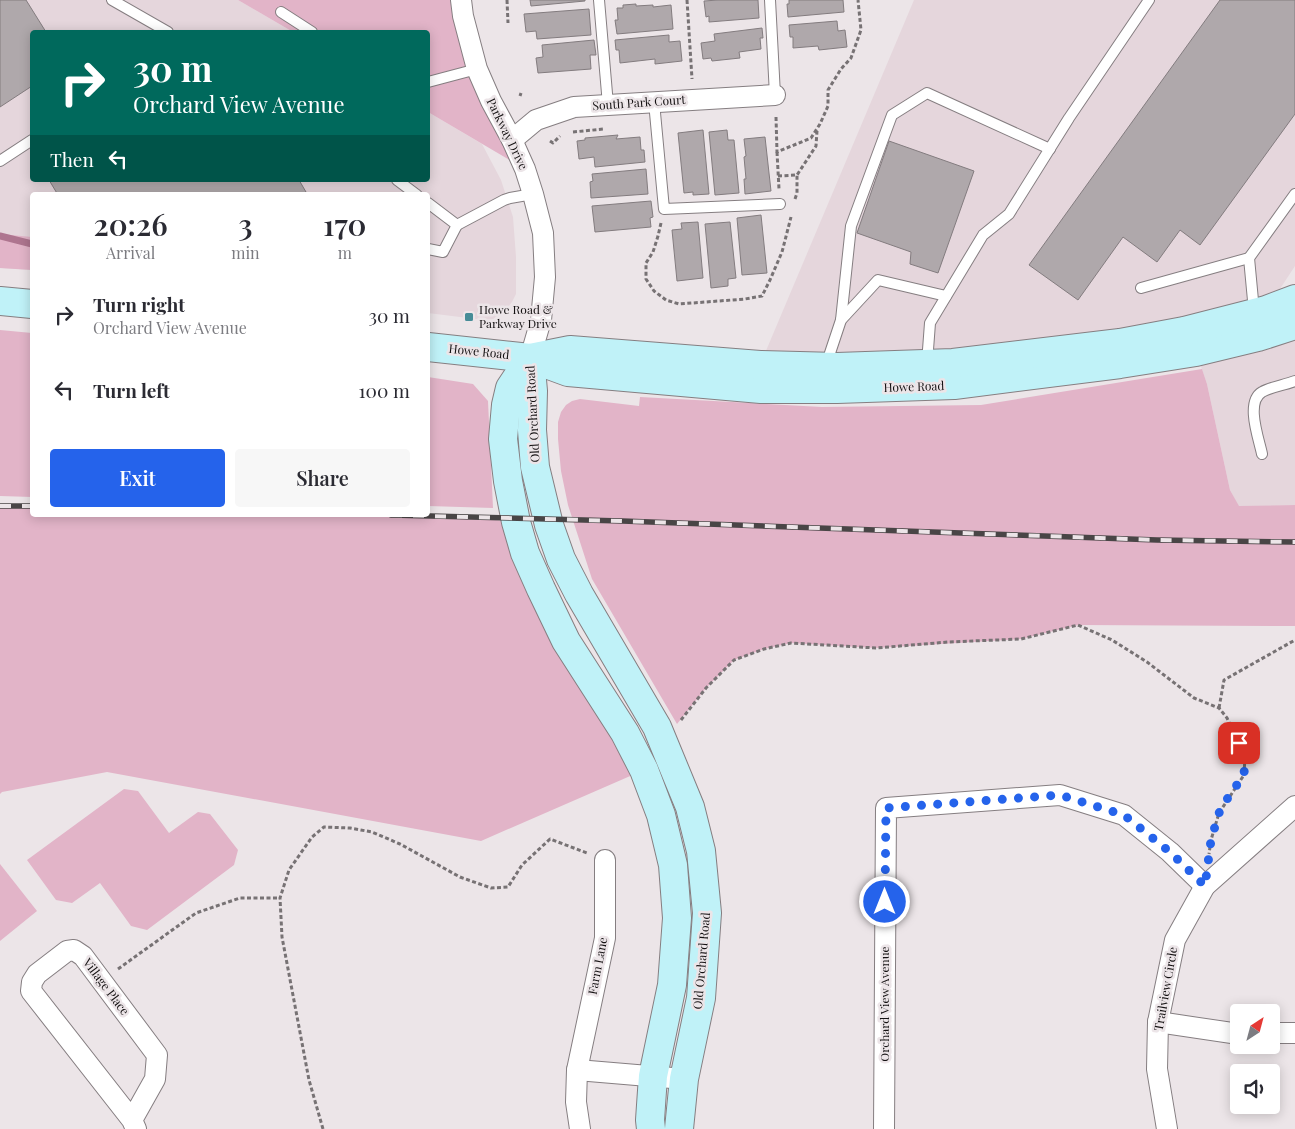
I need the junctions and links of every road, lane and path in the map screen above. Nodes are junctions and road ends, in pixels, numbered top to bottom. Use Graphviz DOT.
graph roads {
  1 [pos="112,0"];
  2 [pos="461,0"];
  3 [pos="507,0"];
  4 [pos="600,0"];
  5 [pos="688,0"];
  6 [pos="770,0"];
  7 [pos="1149,0"];
  8 [pos="281,12"];
  9 [pos="508,23"];
  10 [pos="164,30"];
  11 [pos="309,30"];
  12 [pos="477,69"];
  13 [pos="430,81"];
  14 [pos="775,94"];
  15 [pos="694,99"];
  16 [pos="654,102"];
  17 [pos="608,105"];
  18 [pos="817,128"];
  19 [pos="512,140"];
  20 [pos="30,141"];
  21 [pos="1050,149"];
  22 [pos="777,152"];
  23 [pos="0,161"];
  24 [pos="798,175"];
  25 [pos="778,176"];
  26 [pos="400,182"];
  27 [pos="413,192"];
  28 [pos="533,194"];
  29 [pos="1295,194"];
  30 [pos="795,201"];
  31 [pos="780,204"];
  32 [pos="430,205"];
  33 [pos="664,209"];
  34 [pos="793,210"];
  35 [pos="457,225"];
  36 [pos="430,250"];
  37 [pos="1249,258"];
  38 [pos="1140,288"];
  39 [pos="946,296"];
  40 [pos="1295,299"];
  41 [pos="0,301"];
  42 [pos="30,304"];
  43 [pos="1254,313"];
  44 [pos="841,320"];
  45 [pos="1295,325"];
  46 [pos="430,347"];
  47 [pos="530,358"];
  48 [pos="927,364"];
  49 [pos="825,366"];
  50 [pos="1295,382"];
  51 [pos="1262,454"];
  52 [pos="1295,640"];
  53 [pos="1219,708"];
  54 [pos="664,741"];
  55 [pos="1295,806"];
  56 [pos="605,860"];
  57 [pos="1205,886"];
  58 [pos="280,898"];
  59 [pos="101,980"];
  60 [pos="1158,1022"];
  61 [pos="1295,1032"];
  62 [pos="1230,1033"];
  63 [pos="1280,1033"];
  64 [pos="577,1070"];
  65 [pos="653,1076"];
  66 [pos="684,1079"];
  67 [pos="134,1124"];
  68 [pos="323,1129"];
  69 [pos="580,1129"];
  70 [pos="651,1129"];
  71 [pos="679,1129"];
  72 [pos="884,1129"];
  73 [pos="1167,1129"];
  1 -- 10 [label="lane"];
  2 -- 12 [label="street, Parkway Drive"];
  3 -- 9 [label="path"];
  4 -- 17 [label="lane"];
  5 -- 15 [label="path"];
  6 -- 14 [label="lane"];
  7 -- 21 [label="lane"];
  8 -- 11 [label="lane"];
  12 -- 13 [label="lane"];
  12 -- 19 [label="street, Parkway Drive"];
  14 -- 15 [label="street, South Park Court"];
  15 -- 16 [label="street, South Park Court"];
  16 -- 17 [label="street, South Park Court"];
  16 -- 33 [label="lane"];
  17 -- 19 [label="street, South Park Court"];
  18 -- 24 [label="path"];
  19 -- 28 [label="street, Parkway Drive"];
  20 -- 23 [label="lane"];
  21 -- 39 [label="lane"];
  21 -- 44 [label="lane"];
  22 -- 25 [label="path"];
  24 -- 25 [label="path"];
  24 -- 30 [label="path"];
  25 -- 31 [label="path"];
  26 -- 27 [label="lane"];
  28 -- 35 [label="lane"];
  28 -- 47 [label="street, Parkway Drive"];
  29 -- 37 [label="lane"];
  31 -- 33 [label="lane"];
  32 -- 35 [label="lane"];
  33 -- 34 [label="path"];
  35 -- 36 [label="lane"];
  37 -- 38 [label="lane"];
  37 -- 43 [label="lane"];
  39 -- 44 [label="lane"];
  39 -- 48 [label="lane"];
  40 -- 43 [label="street, Howe Road"];
  41 -- 42 [label="street"];
  43 -- 48 [label="street, Howe Road"];
  44 -- 49 [label="lane"];
  45 -- 47 [label="street, Howe Road"];
  46 -- 47 [label="street, Howe Road"];
  47 -- 49 [label="street, Howe Road"];
  47 -- 54 [label="street, Old Orchard Road"];
  47 -- 65 [label="street, Old Orchard Road"];
  48 -- 49 [label="street, Howe Road"];
  50 -- 51 [label="lane"];
  52 -- 53 [label="path"];
  53 -- 54 [label="path"];
  53 -- 57 [label="path"];
  54 -- 66 [label="street, Old Orchard Road"];
  55 -- 57 [label="street, Trailview Circle"];
  56 -- 58 [label="path"];
  56 -- 64 [label="street, Farm Lane"];
  57 -- 60 [label="street, Trailview Circle"];
  57 -- 72 [label="street, Orchard View Avenue"];
  58 -- 59 [label="path"];
  58 -- 68 [label="path"];
  59 -- 67 [label="street, Village Place"];
  59 -- 67 [label="street, Village Place"];
  60 -- 62 [label="street"];
  60 -- 73 [label="street, Trailview Circle"];
  61 -- 63 [label="street"];
  64 -- 65 [label="street"];
  64 -- 69 [label="street, Farm Lane"];
  65 -- 66 [label="street"];
  65 -- 70 [label="street, Old Orchard Road"];
  66 -- 71 [label="street, Old Orchard Road"];
}
